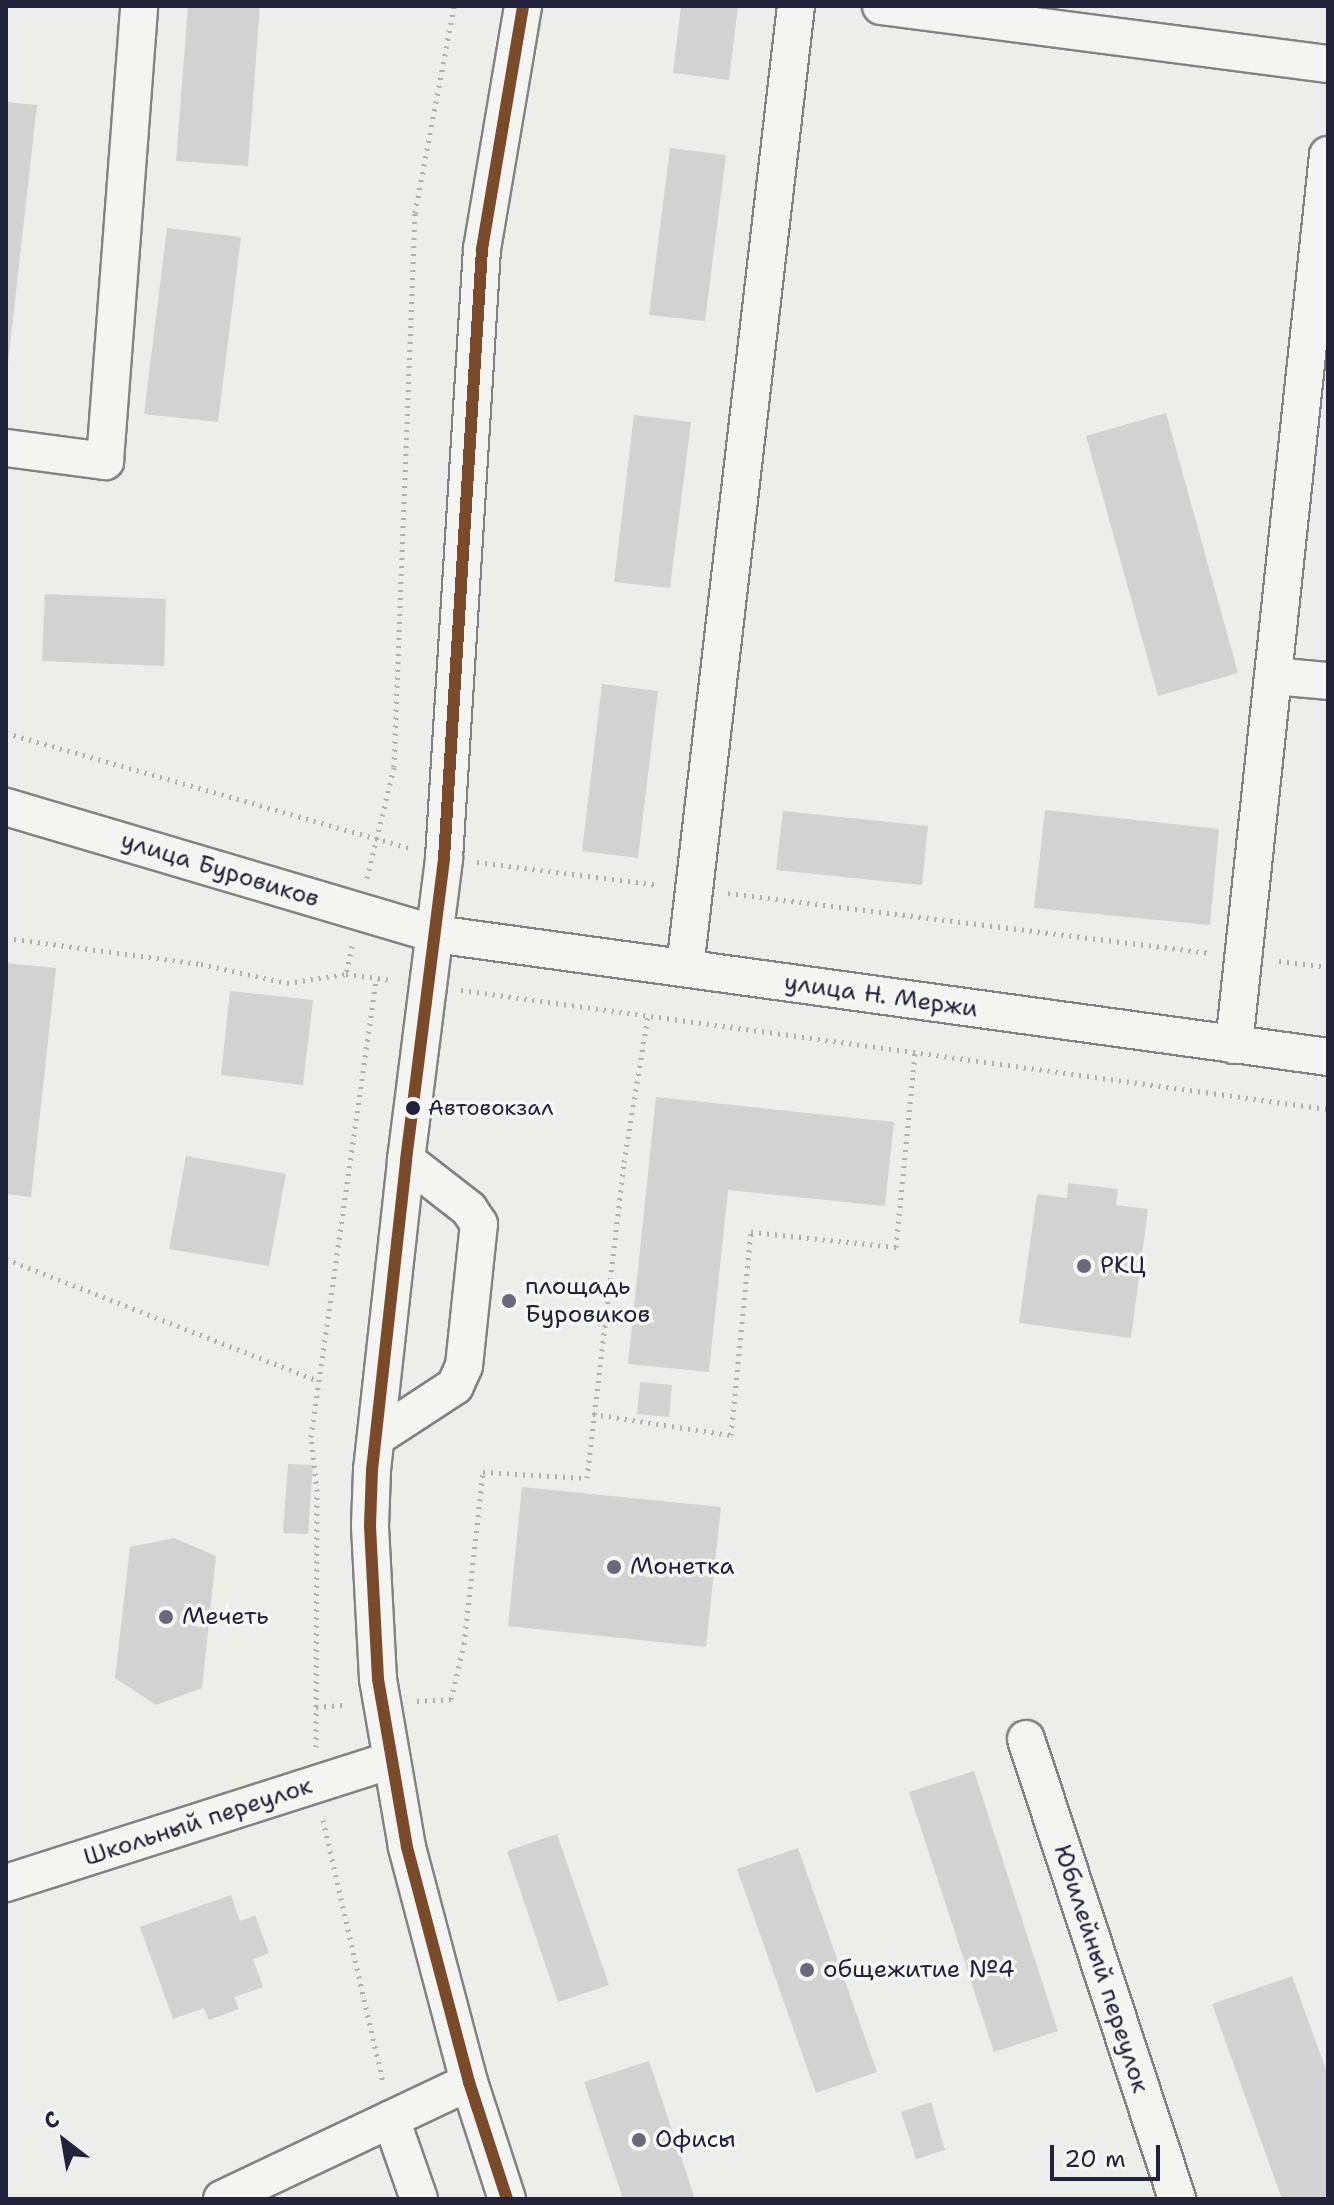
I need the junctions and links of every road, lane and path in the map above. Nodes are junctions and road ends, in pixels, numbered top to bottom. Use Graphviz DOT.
graph roads {
  1 [pos="139,6"];
  2 [pos="454,6"];
  3 [pos="523,6"];
  4 [pos="796,6"];
  5 [pos="881,6"];
  6 [pos="1328,64"];
  7 [pos="1328,155"];
  8 [pos="6,448"];
  9 [pos="1273,676"];
  10 [pos="1328,681"];
  11 [pos="6,807"];
  12 [pos="359,911"];
  13 [pos="435,934"];
  14 [pos="6,938"];
  15 [pos="685,968"];
  16 [pos="346,974"];
  17 [pos="428,985"];
  18 [pos="648,1015"];
  19 [pos="1234,1045"];
  20 [pos="915,1052"];
  21 [pos="1328,1057"];
  22 [pos="1328,1109"];
  23 [pos="406,1160"];
  24 [pos="6,1259"];
  25 [pos="319,1381"];
  26 [pos="593,1414"];
  27 [pos="377,1437"];
  28 [pos="464,1644"];
  29 [pos="1026,1739"];
  30 [pos="389,1761"];
  31 [pos="6,1883"];
  32 [pos="469,2082"];
  33 [pos="391,2119"];
  34 [pos="222,2199"];
  35 [pos="419,2199"];
  36 [pos="507,2199"];
  37 [pos="1177,2199"];
  1 -- 8 [label="street"];
  2 -- 12 [label="path"];
  3 -- 13 [label="street"];
  4 -- 15 [label="street"];
  5 -- 6 [label="street"];
  7 -- 9 [label="street"];
  9 -- 10 [label="street"];
  9 -- 19 [label="street"];
  11 -- 12 [label="street, улица Буровиков"];
  12 -- 13 [label="street, улица Буровиков"];
  12 -- 16 [label="path"];
  13 -- 15 [label="street, улица Н. Мержи"];
  13 -- 17 [label="street"];
  14 -- 16 [label="path"];
  15 -- 19 [label="street, улица Н. Мержи"];
  16 -- 17 [label="path"];
  17 -- 18 [label="path"];
  17 -- 23 [label="street"];
  18 -- 20 [label="path"];
  18 -- 26 [label="path"];
  19 -- 21 [label="street, улица Н. Мержи"];
  20 -- 22 [label="path"];
  20 -- 26 [label="path"];
  23 -- 27 [label="street"];
  23 -- 27 [label="street"];
  24 -- 25 [label="path"];
  26 -- 28 [label="path"];
  27 -- 30 [label="street"];
  29 -- 37 [label="street, Юбилейный переулок"];
  30 -- 31 [label="street, Школьный переулок"];
  30 -- 32 [label="street"];
  32 -- 33 [label="street"];
  32 -- 36 [label="street"];
  33 -- 34 [label="street"];
  33 -- 35 [label="street"];
}
